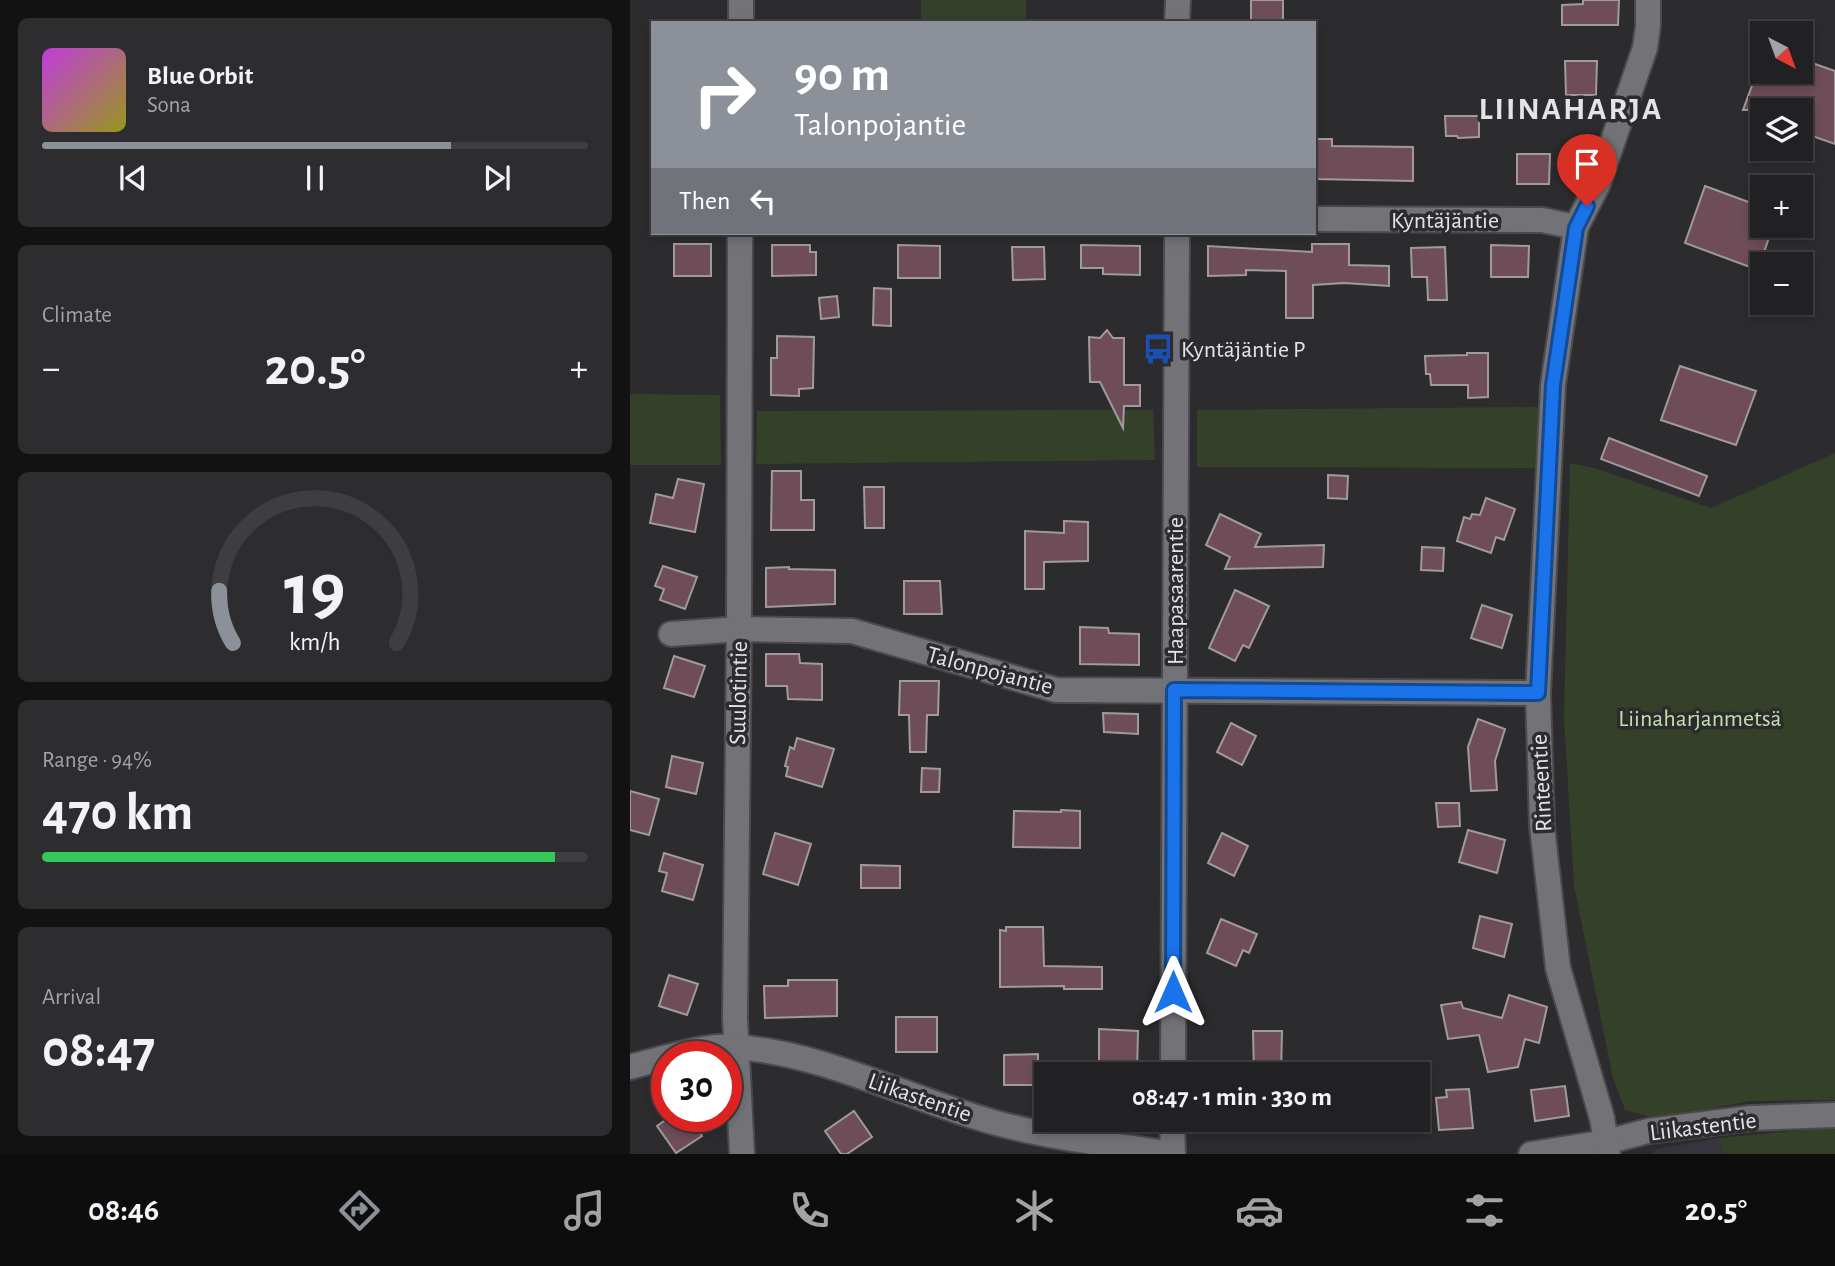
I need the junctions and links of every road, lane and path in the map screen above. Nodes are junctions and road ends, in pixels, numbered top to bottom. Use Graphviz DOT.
graph roads {
  1 [pos="741,0"];
  2 [pos="1178,0"];
  3 [pos="1648,0"];
  4 [pos="741,21"];
  5 [pos="1177,21"];
  6 [pos="1316,219"];
  7 [pos="1576,228"];
  8 [pos="740,235"];
  9 [pos="1177,235"];
  10 [pos="739,629"];
  11 [pos="671,634"];
  12 [pos="1174,690"];
  13 [pos="1538,693"];
  14 [pos="735,1041"];
  15 [pos="742,1048"];
  16 [pos="651,1061"];
  17 [pos="1172,1062"];
  18 [pos="630,1067"];
  19 [pos="1835,1115"];
  20 [pos="741,1132"];
  21 [pos="1172,1132"];
  22 [pos="1607,1148"];
  23 [pos="742,1154"];
  24 [pos="1173,1154"];
  25 [pos="1531,1154"];
  1 -- 4 [label="street"];
  2 -- 5 [label="street"];
  3 -- 7 [label="street, Rinteentie"];
  6 -- 7 [label="street, Kyntäjäntie"];
  7 -- 13 [label="street, Rinteentie"];
  8 -- 10 [label="street, Suulotintie"];
  9 -- 12 [label="street, Haapasaarentie"];
  10 -- 11 [label="street, Talonpojantie"];
  10 -- 12 [label="street, Talonpojantie"];
  10 -- 14 [label="street, Suulotintie"];
  12 -- 13 [label="street, Talonpojantie"];
  12 -- 17 [label="street, Haapasaarentie"];
  13 -- 22 [label="street, Rinteentie"];
  15 -- 24 [label="street, Liikastentie"];
  16 -- 18 [label="street, Liikastentie"];
  19 -- 22 [label="street, Liikastentie"];
  20 -- 23 [label="street, Suulotintie"];
  21 -- 24 [label="street"];
  22 -- 25 [label="street, Liikastentie"];
}
